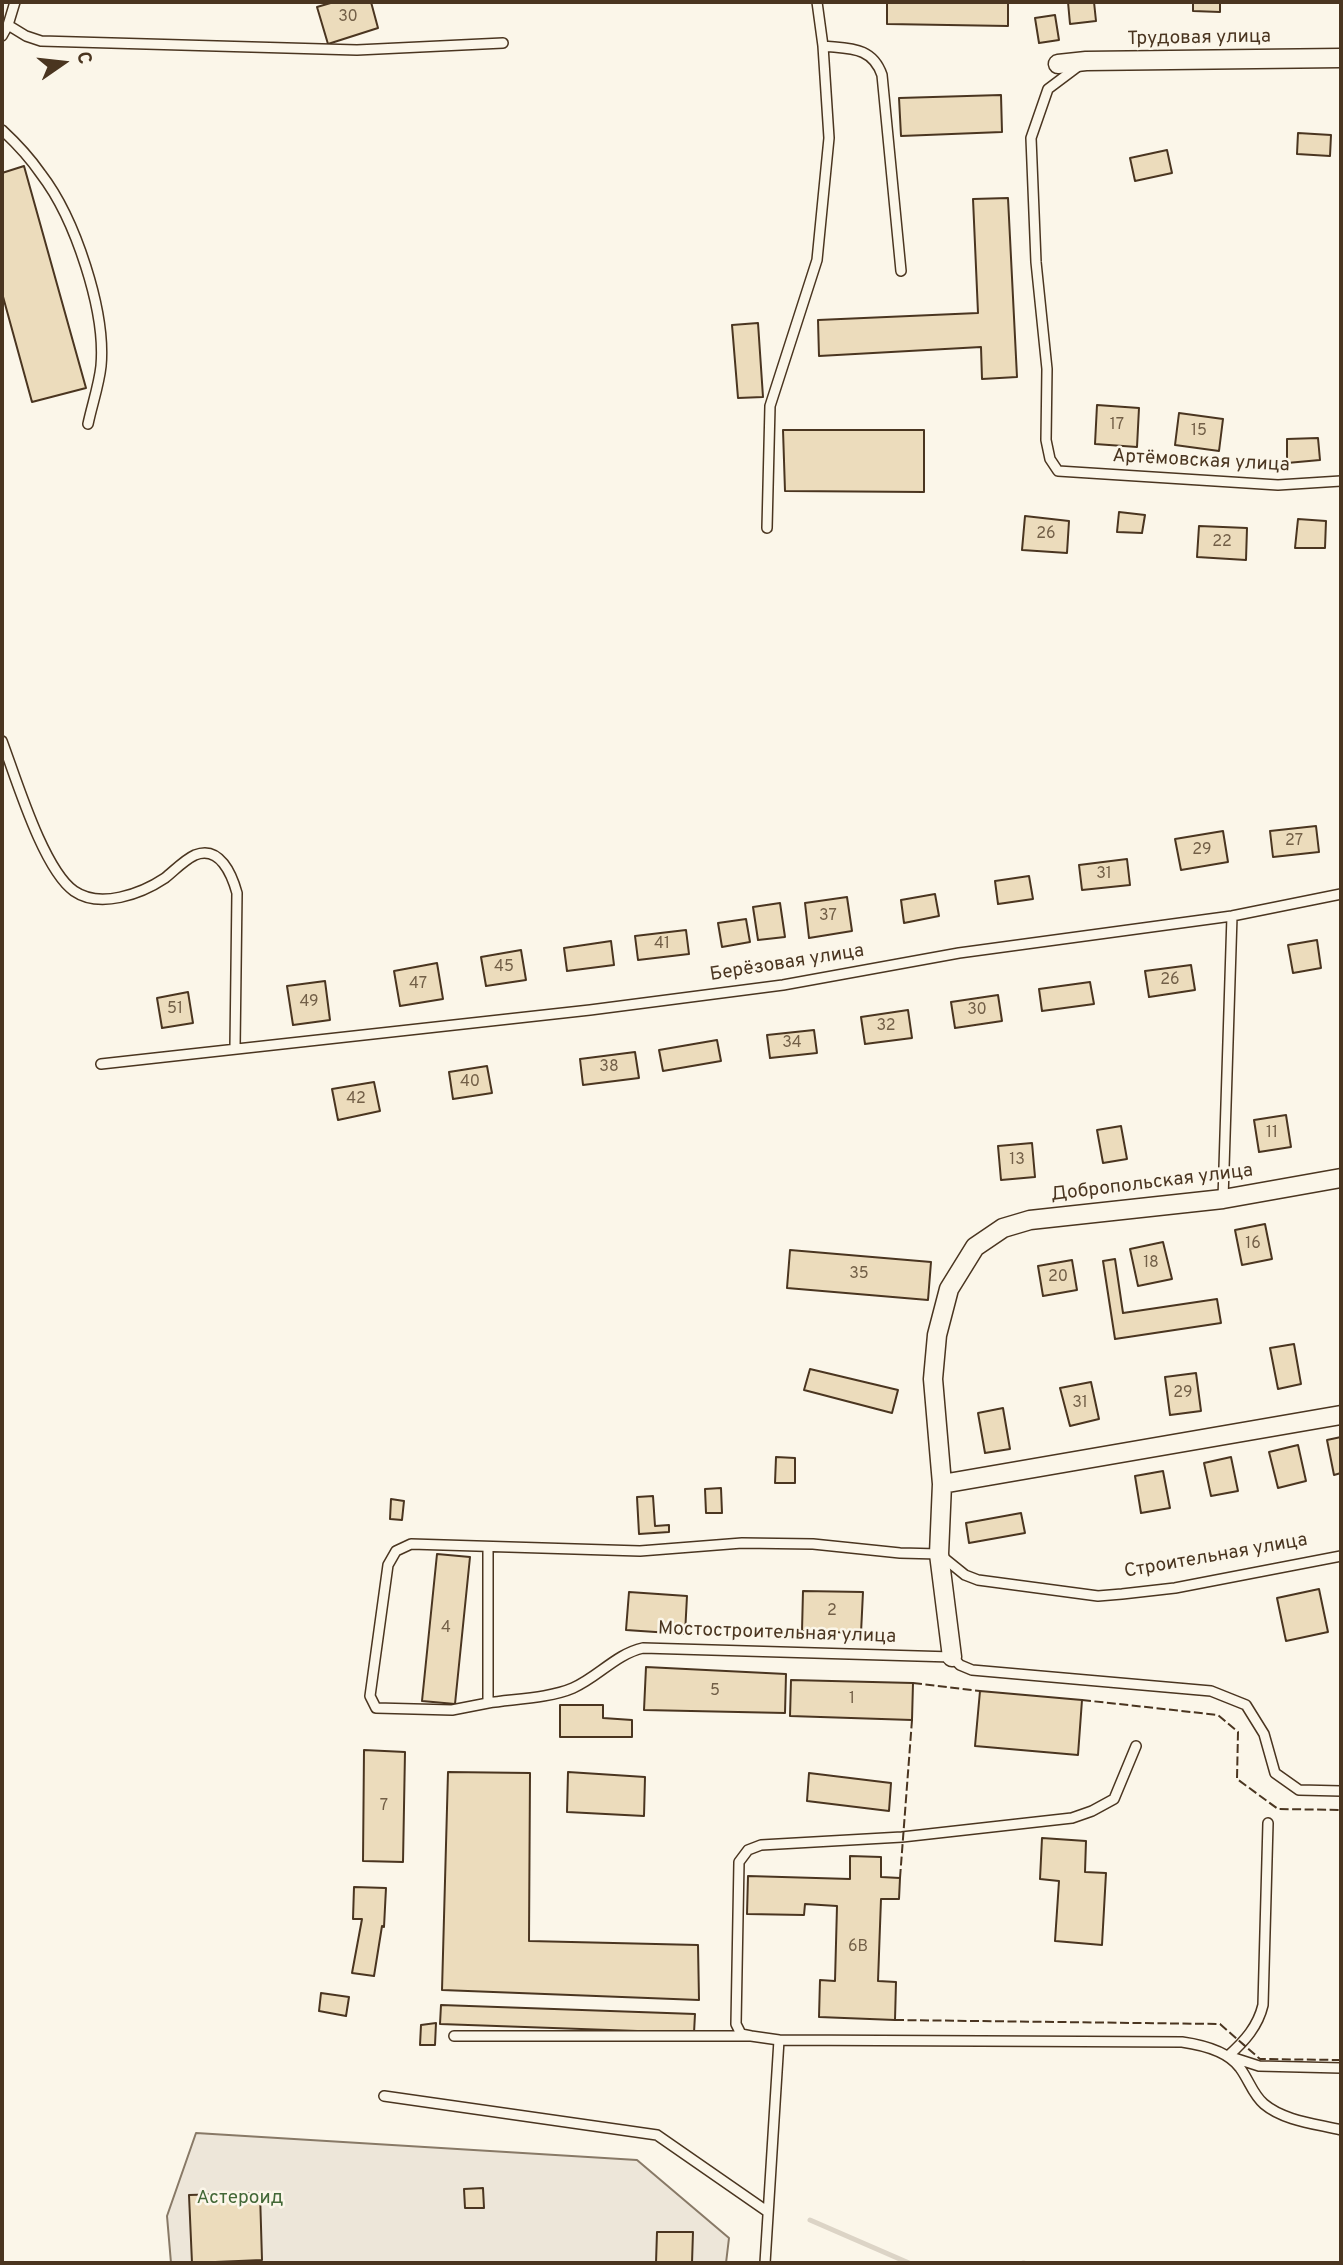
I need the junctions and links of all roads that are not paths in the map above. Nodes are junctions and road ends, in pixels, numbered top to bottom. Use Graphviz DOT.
graph roads {
  1 [pos="15,2"];
  2 [pos="817,2"];
  3 [pos="8,25"];
  4 [pos="2,36"];
  5 [pos="503,43"];
  6 [pos="823,46"];
  7 [pos="1341,58"];
  8 [pos="1086,61"];
  9 [pos="1058,64"];
  10 [pos="2,130"];
  11 [pos="901,271"];
  12 [pos="88,424"];
  13 [pos="1341,481"];
  14 [pos="767,528"];
  15 [pos="2,741"];
  16 [pos="1341,894"];
  17 [pos="1232,916"];
  18 [pos="235,1047"];
  19 [pos="101,1064"];
  20 [pos="1341,1178"];
  21 [pos="1223,1199"];
  22 [pos="1341,1415"];
  23 [pos="943,1484"];
  24 [pos="488,1547"];
  25 [pos="939,1554"];
  26 [pos="1341,1556"];
  27 [pos="952,1657"];
  28 [pos="488,1703"];
  29 [pos="1136,1746"];
  30 [pos="1341,1791"];
  31 [pos="1268,1823"];
  32 [pos="454,2036"];
  33 [pos="751,2036"];
  34 [pos="779,2040"];
  35 [pos="1228,2056"];
  36 [pos="1341,2068"];
  37 [pos="384,2096"];
  38 [pos="1341,2130"];
  39 [pos="768,2212"];
  40 [pos="765,2263"];
  1 -- 3 [label="lane"];
  2 -- 6 [label="lane"];
  3 -- 4 [label="lane"];
  3 -- 5 [label="lane"];
  6 -- 11 [label="lane"];
  6 -- 14 [label="lane"];
  7 -- 8 [label="street, Трудовая улица"];
  8 -- 9 [label="street, Трудовая улица"];
  8 -- 13 [label="lane, Артёмовская улица"];
  10 -- 12 [label="lane"];
  15 -- 18 [label="lane"];
  16 -- 17 [label="lane, Берёзовая улица"];
  17 -- 18 [label="lane, Берёзовая улица"];
  17 -- 21 [label="lane"];
  18 -- 19 [label="lane, Берёзовая улица"];
  20 -- 21 [label="street, Добропольская улица"];
  21 -- 23 [label="street, Добропольская улица"];
  22 -- 23 [label="street"];
  23 -- 25 [label="street"];
  24 -- 25 [label="lane"];
  24 -- 28 [label="lane"];
  24 -- 28 [label="lane, Мостостроительная улица"];
  25 -- 26 [label="lane, Строительная улица"];
  25 -- 27 [label="street"];
  27 -- 28 [label="lane, Мостостроительная улица"];
  27 -- 30 [label="lane"];
  29 -- 33 [label="lane"];
  31 -- 35 [label="lane"];
  32 -- 33 [label="lane"];
  33 -- 34 [label="lane"];
  34 -- 35 [label="lane"];
  34 -- 39 [label="lane"];
  35 -- 36 [label="lane"];
  35 -- 38 [label="lane"];
  37 -- 39 [label="lane"];
  39 -- 40 [label="lane"];
}
